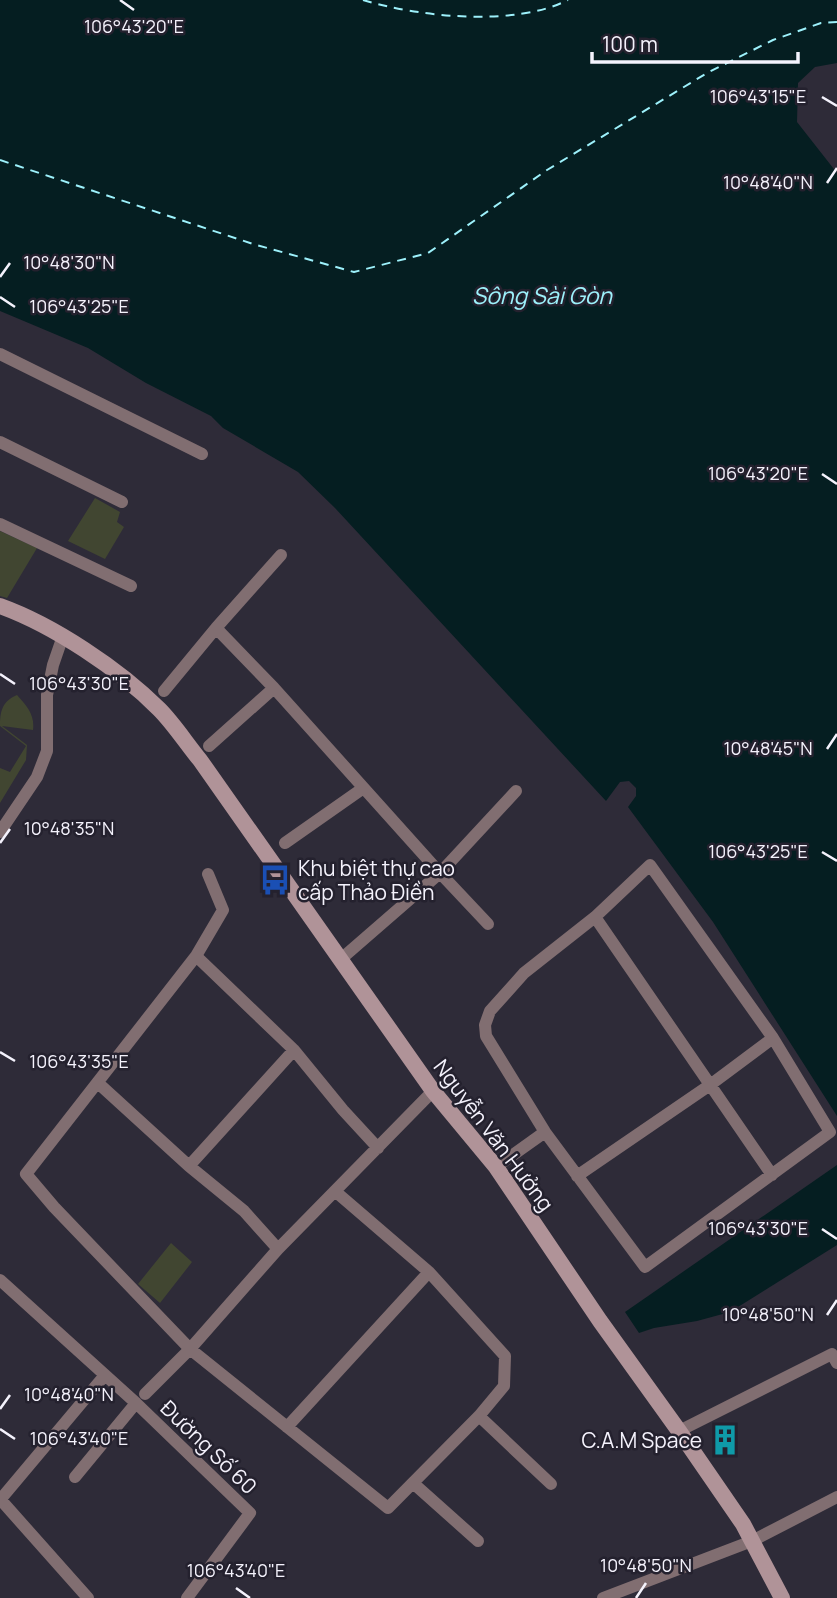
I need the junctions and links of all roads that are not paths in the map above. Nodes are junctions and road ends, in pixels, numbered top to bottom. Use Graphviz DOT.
graph roads {
  1 [pos="0,354"];
  2 [pos="0,442"];
  3 [pos="202,454"];
  4 [pos="122,502"];
  5 [pos="0,524"];
  6 [pos="281,555"];
  7 [pos="131,586"];
  8 [pos="0,606"];
  9 [pos="216,628"];
  10 [pos="62,636"];
  11 [pos="274,688"];
  12 [pos="164,691"];
  13 [pos="209,746"];
  14 [pos="362,789"];
  15 [pos="516,790"];
  16 [pos="0,832"];
  17 [pos="285,843"];
  18 [pos="440,873"];
  19 [pos="208,874"];
  20 [pos="595,917"];
  21 [pos="488,924"];
  22 [pos="196,956"];
  23 [pos="341,959"];
  24 [pos="773,1038"];
  25 [pos="294,1050"];
  26 [pos="98,1083"];
  27 [pos="710,1085"];
  28 [pos="433,1091"];
  29 [pos="545,1132"];
  30 [pos="378,1148"];
  31 [pos="189,1166"];
  32 [pos="496,1167"];
  33 [pos="772,1175"];
  34 [pos="577,1176"];
  35 [pos="336,1192"];
  36 [pos="278,1248"];
  37 [pos="429,1272"];
  38 [pos="0,1280"];
  39 [pos="190,1349"];
  40 [pos="837,1363"];
  41 [pos="105,1375"];
  42 [pos="141,1399"];
  43 [pos="479,1416"];
  44 [pos="287,1427"];
  45 [pos="679,1431"];
  46 [pos="75,1477"];
  47 [pos="413,1483"];
  48 [pos="551,1484"];
  49 [pos="837,1497"];
  50 [pos="0,1499"];
  51 [pos="478,1541"];
  52 [pos="752,1541"];
  53 [pos="88,1598"];
  54 [pos="187,1598"];
  55 [pos="603,1598"];
  56 [pos="782,1598"];
  1 -- 3 [label="street"];
  2 -- 4 [label="street"];
  5 -- 7 [label="street"];
  6 -- 9 [label="street"];
  8 -- 10 [label="main road"];
  9 -- 11 [label="street"];
  9 -- 12 [label="street"];
  10 -- 16 [label="street"];
  10 -- 23 [label="main road, Nguyễn Văn Hưởng"];
  11 -- 13 [label="street"];
  11 -- 14 [label="street"];
  14 -- 17 [label="street"];
  14 -- 18 [label="street"];
  15 -- 18 [label="street"];
  18 -- 21 [label="street"];
  18 -- 23 [label="street"];
  19 -- 22 [label="street"];
  20 -- 24 [label="street"];
  20 -- 27 [label="street"];
  20 -- 29 [label="street"];
  22 -- 25 [label="street"];
  22 -- 26 [label="street"];
  23 -- 28 [label="main road, Nguyễn Văn Hưởng"];
  24 -- 27 [label="street"];
  24 -- 33 [label="street"];
  25 -- 30 [label="street"];
  25 -- 31 [label="street"];
  26 -- 31 [label="street"];
  26 -- 39 [label="street"];
  27 -- 33 [label="street"];
  27 -- 34 [label="street"];
  28 -- 30 [label="street"];
  28 -- 32 [label="main road, Nguyễn Văn Hưởng"];
  29 -- 32 [label="street"];
  29 -- 34 [label="street"];
  30 -- 35 [label="street"];
  31 -- 36 [label="street"];
  32 -- 45 [label="main road, Nguyễn Văn Hưởng"];
  33 -- 34 [label="street"];
  35 -- 36 [label="street"];
  35 -- 37 [label="street"];
  36 -- 39 [label="street"];
  37 -- 43 [label="street"];
  37 -- 44 [label="street"];
  38 -- 41 [label="street, Đường Số 60"];
  39 -- 42 [label="street"];
  39 -- 44 [label="street"];
  40 -- 45 [label="street"];
  41 -- 42 [label="street, Đường Số 60"];
  41 -- 50 [label="street"];
  42 -- 46 [label="street"];
  42 -- 54 [label="street, Đường Số 60"];
  43 -- 47 [label="street"];
  43 -- 48 [label="street"];
  44 -- 47 [label="street"];
  45 -- 52 [label="main road, Nguyễn Văn Hưởng"];
  47 -- 51 [label="street"];
  49 -- 52 [label="street"];
  50 -- 53 [label="street"];
  52 -- 55 [label="street"];
  52 -- 56 [label="main road, Nguyễn Văn Hưởng"];
}
